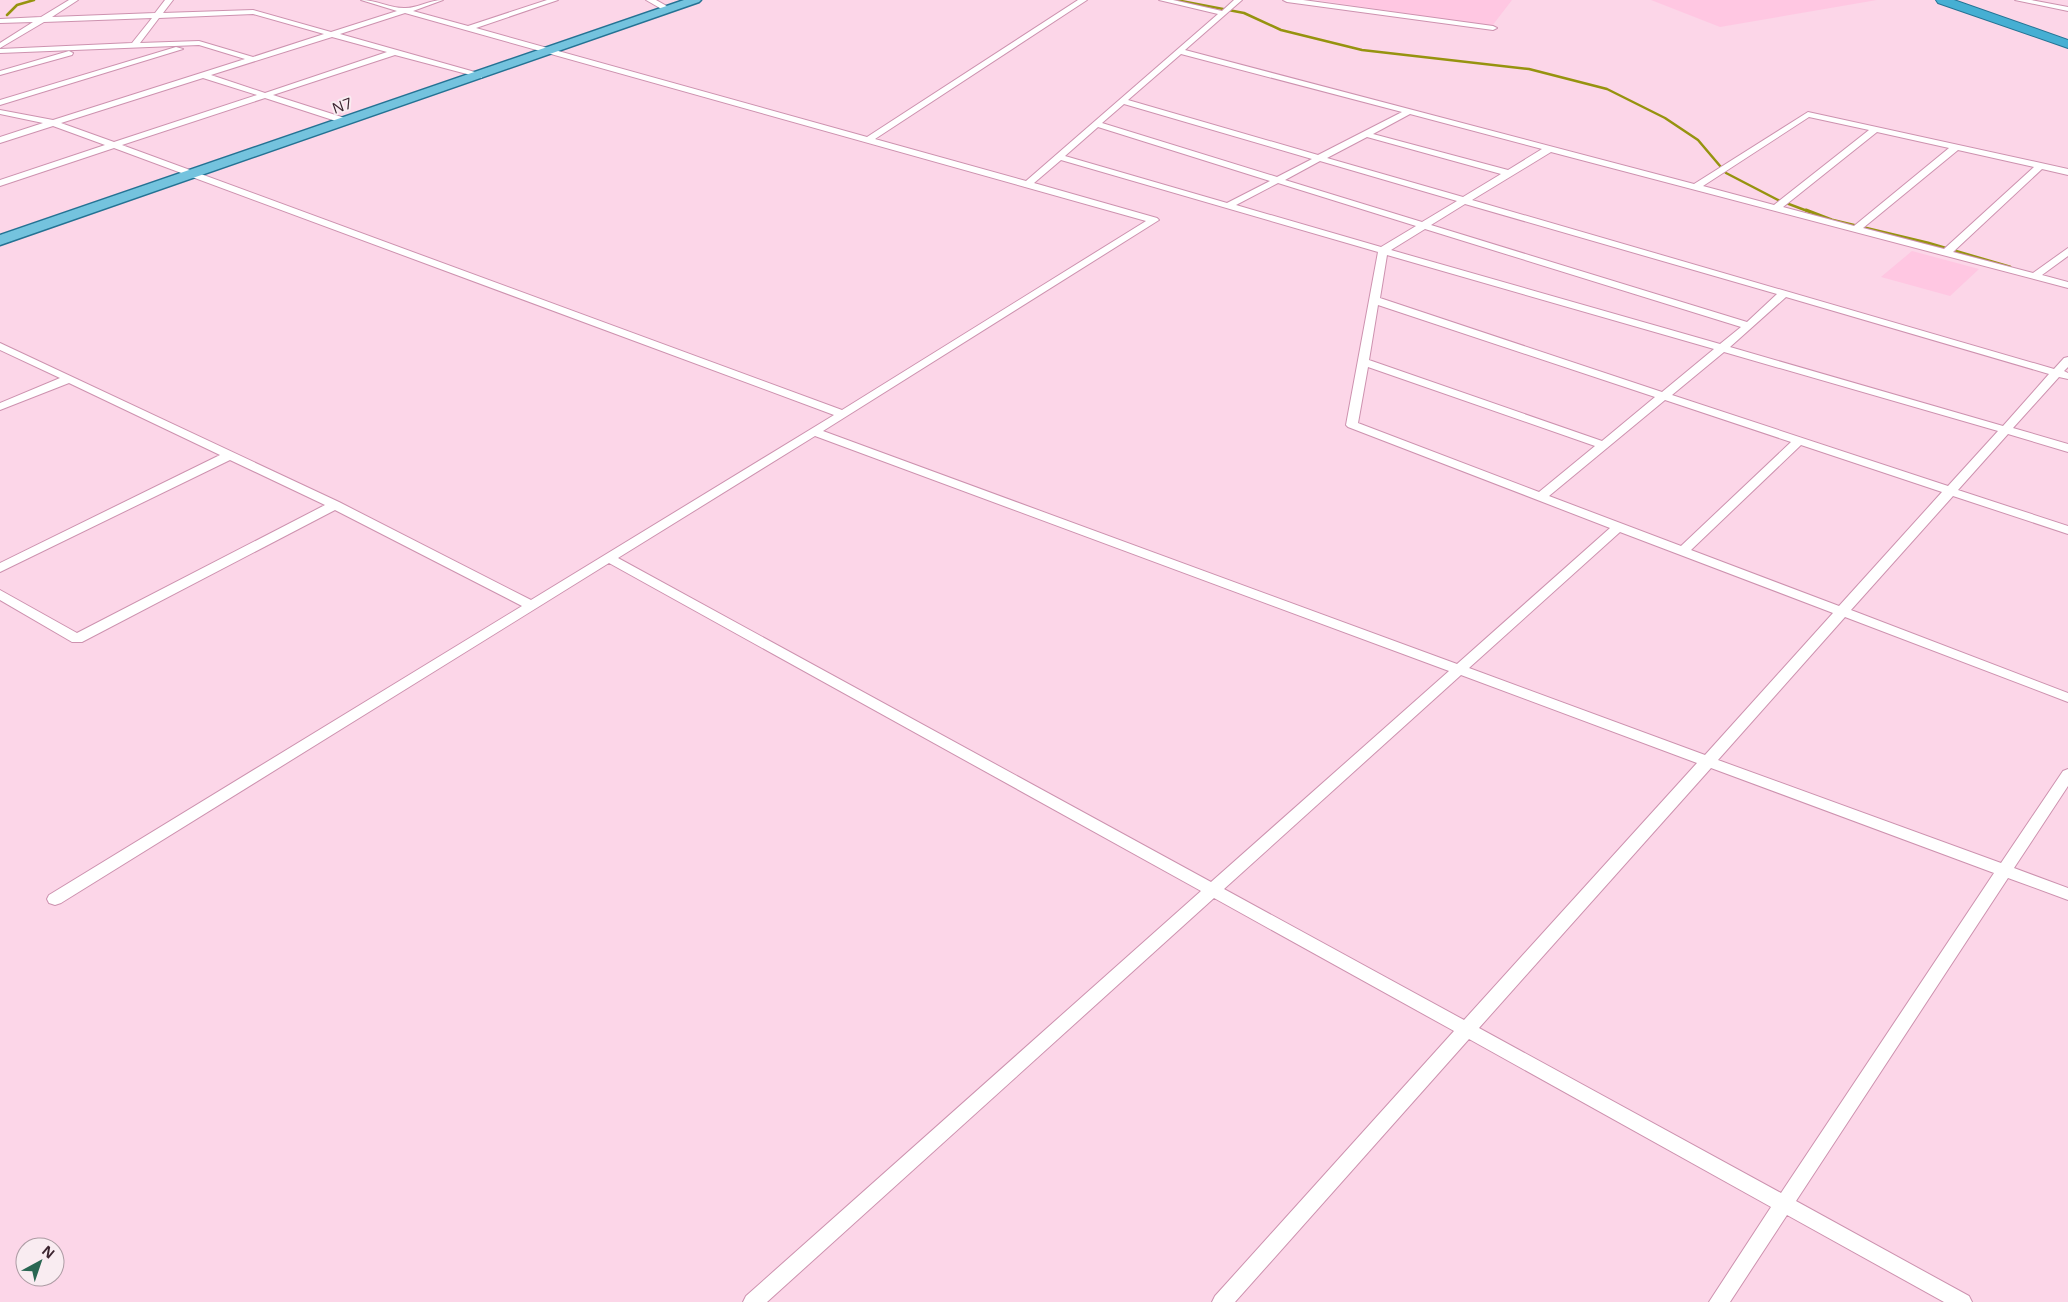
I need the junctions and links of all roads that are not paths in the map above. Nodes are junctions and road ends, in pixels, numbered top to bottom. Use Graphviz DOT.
graph roads {
  1 [pos="74,0"];
  2 [pos="169,0"];
  3 [pos="365,0"];
  4 [pos="439,0"];
  5 [pos="554,0"];
  6 [pos="650,0"];
  7 [pos="695,0"];
  8 [pos="1083,0"];
  9 [pos="1163,0"];
  10 [pos="1238,0"];
  11 [pos="1287,0"];
  12 [pos="1942,0"];
  13 [pos="2018,0"];
  14 [pos="668,9"];
  15 [pos="2068,9"];
  16 [pos="405,11"];
  17 [pos="1223,13"];
  18 [pos="157,15"];
  19 [pos="42,20"];
  20 [pos="0,21"];
  21 [pos="467,28"];
  22 [pos="1493,28"];
  23 [pos="332,34"];
  24 [pos="199,43"];
  25 [pos="2068,44"];
  26 [pos="0,46"];
  27 [pos="134,46"];
  28 [pos="89,47"];
  29 [pos="550,50"];
  30 [pos="0,51"];
  31 [pos="1179,51"];
  32 [pos="396,52"];
  33 [pos="252,59"];
  34 [pos="0,73"];
  35 [pos="202,75"];
  36 [pos="479,76"];
  37 [pos="264,96"];
  38 [pos="1122,101"];
  39 [pos="0,103"];
  40 [pos="0,112"];
  41 [pos="1408,112"];
  42 [pos="344,121"];
  43 [pos="53,123"];
  44 [pos="1096,124"];
  45 [pos="1876,129"];
  46 [pos="1365,134"];
  47 [pos="0,140"];
  48 [pos="868,140"];
  49 [pos="115,145"];
  50 [pos="1956,147"];
  51 [pos="1549,149"];
  52 [pos="1059,157"];
  53 [pos="1319,158"];
  54 [pos="2040,166"];
  55 [pos="2068,172"];
  56 [pos="192,173"];
  57 [pos="1507,173"];
  58 [pos="1278,180"];
  59 [pos="0,183"];
  60 [pos="1028,185"];
  61 [pos="1695,187"];
  62 [pos="1463,200"];
  63 [pos="1228,206"];
  64 [pos="1776,208"];
  65 [pos="1423,225"];
  66 [pos="1856,229"];
  67 [pos="0,240"];
  68 [pos="1383,250"];
  69 [pos="2068,252"];
  70 [pos="1946,253"];
  71 [pos="2035,276"];
  72 [pos="2068,285"];
  73 [pos="1784,293"];
  74 [pos="1374,300"];
  75 [pos="1749,326"];
  76 [pos="0,346"];
  77 [pos="1722,348"];
  78 [pos="2068,360"];
  79 [pos="1363,362"];
  80 [pos="2062,374"];
  81 [pos="68,378"];
  82 [pos="1663,396"];
  83 [pos="0,408"];
  84 [pos="843,414"];
  85 [pos="2006,430"];
  86 [pos="814,432"];
  87 [pos="1799,441"];
  88 [pos="1603,445"];
  89 [pos="2068,448"];
  90 [pos="230,455"];
  91 [pos="1950,491"];
  92 [pos="1540,497"];
  93 [pos="335,505"];
  94 [pos="1618,527"];
  95 [pos="2068,530"];
  96 [pos="1683,551"];
  97 [pos="609,558"];
  98 [pos="0,568"];
  99 [pos="0,594"];
  100 [pos="532,606"];
  101 [pos="1842,612"];
  102 [pos="1459,670"];
  103 [pos="2068,698"];
  104 [pos="1708,761"];
  105 [pos="2068,774"];
  106 [pos="2004,871"];
  107 [pos="1213,890"];
  108 [pos="2068,894"];
  109 [pos="55,899"];
  110 [pos="1467,1030"];
  111 [pos="1784,1204"];
  112 [pos="753,1302"];
  113 [pos="1222,1302"];
  114 [pos="1719,1302"];
  115 [pos="1962,1302"];
  1 -- 19 [label="street"];
  2 -- 18 [label="street"];
  3 -- 16 [label="street"];
  4 -- 16 [label="street"];
  5 -- 21 [label="street"];
  6 -- 14 [label="street"];
  7 -- 14 [label="main road, N7"];
  8 -- 48 [label="street"];
  9 -- 17 [label="street"];
  10 -- 17 [label="street"];
  11 -- 22 [label="street"];
  12 -- 25 [label="highway"];
  13 -- 15 [label="street"];
  14 -- 29 [label="main road, N7"];
  16 -- 21 [label="street"];
  16 -- 23 [label="street"];
  17 -- 31 [label="street"];
  18 -- 19 [label="street"];
  18 -- 23 [label="street"];
  18 -- 27 [label="street"];
  19 -- 20 [label="street"];
  19 -- 26 [label="street"];
  21 -- 29 [label="street"];
  23 -- 32 [label="street"];
  23 -- 33 [label="street"];
  24 -- 27 [label="street"];
  24 -- 33 [label="street"];
  24 -- 39 [label="street"];
  27 -- 28 [label="street"];
  28 -- 30 [label="street"];
  28 -- 34 [label="street"];
  29 -- 36 [label="main road, N7"];
  29 -- 48 [label="street"];
  31 -- 38 [label="street"];
  31 -- 41 [label="street"];
  32 -- 36 [label="street"];
  32 -- 37 [label="street"];
  33 -- 35 [label="street"];
  35 -- 37 [label="street"];
  35 -- 43 [label="street"];
  36 -- 42 [label="main road, N7"];
  37 -- 42 [label="street"];
  37 -- 49 [label="street"];
  38 -- 44 [label="street"];
  38 -- 53 [label="street"];
  40 -- 43 [label="street"];
  41 -- 46 [label="street"];
  41 -- 51 [label="street"];
  42 -- 56 [label="main road, N7"];
  43 -- 47 [label="street"];
  43 -- 49 [label="street"];
  44 -- 52 [label="street"];
  44 -- 58 [label="street"];
  45 -- 50 [label="street"];
  45 -- 61 [label="street"];
  45 -- 64 [label="street"];
  46 -- 53 [label="street"];
  46 -- 57 [label="street"];
  48 -- 60 [label="street"];
  49 -- 56 [label="street"];
  49 -- 59 [label="street"];
  50 -- 54 [label="street"];
  50 -- 66 [label="street"];
  51 -- 57 [label="street"];
  51 -- 61 [label="street"];
  52 -- 60 [label="street"];
  52 -- 63 [label="street"];
  53 -- 58 [label="street"];
  53 -- 62 [label="street"];
  54 -- 55 [label="street"];
  54 -- 70 [label="street"];
  56 -- 67 [label="main road, N7"];
  56 -- 84 [label="street"];
  57 -- 62 [label="street"];
  58 -- 63 [label="street"];
  58 -- 65 [label="street"];
  60 -- 84 [label="street"];
  61 -- 64 [label="street"];
  62 -- 65 [label="street"];
  62 -- 73 [label="street"];
  63 -- 68 [label="street"];
  64 -- 66 [label="street"];
  65 -- 68 [label="street"];
  65 -- 75 [label="street"];
  66 -- 70 [label="street"];
  68 -- 74 [label="street"];
  68 -- 77 [label="street"];
  69 -- 71 [label="street"];
  70 -- 71 [label="street"];
  71 -- 72 [label="street"];
  73 -- 75 [label="street"];
  73 -- 80 [label="street"];
  74 -- 79 [label="street"];
  74 -- 82 [label="street"];
  75 -- 77 [label="street"];
  76 -- 81 [label="street"];
  77 -- 82 [label="street"];
  77 -- 85 [label="street"];
  78 -- 80 [label="street"];
  79 -- 88 [label="street"];
  79 -- 92 [label="street"];
  80 -- 85 [label="street"];
  81 -- 83 [label="street"];
  81 -- 90 [label="street"];
  82 -- 87 [label="street"];
  82 -- 88 [label="street"];
  84 -- 86 [label="street"];
  85 -- 89 [label="street"];
  85 -- 91 [label="street"];
  86 -- 97 [label="street"];
  86 -- 102 [label="street"];
  87 -- 91 [label="street"];
  87 -- 96 [label="street"];
  88 -- 92 [label="street"];
  90 -- 93 [label="street"];
  90 -- 98 [label="street"];
  91 -- 95 [label="street"];
  91 -- 101 [label="street"];
  92 -- 94 [label="street"];
  93 -- 99 [label="street"];
  93 -- 100 [label="street"];
  94 -- 96 [label="street"];
  94 -- 102 [label="street"];
  96 -- 101 [label="street"];
  97 -- 100 [label="street"];
  97 -- 107 [label="street"];
  100 -- 109 [label="street"];
  101 -- 103 [label="street"];
  101 -- 104 [label="street"];
  102 -- 104 [label="street"];
  102 -- 107 [label="street"];
  104 -- 106 [label="street"];
  104 -- 110 [label="street"];
  105 -- 106 [label="street"];
  106 -- 108 [label="street"];
  106 -- 111 [label="street"];
  107 -- 110 [label="street"];
  107 -- 112 [label="street"];
  110 -- 111 [label="street"];
  110 -- 113 [label="street"];
  111 -- 114 [label="street"];
  111 -- 115 [label="street"];
}
